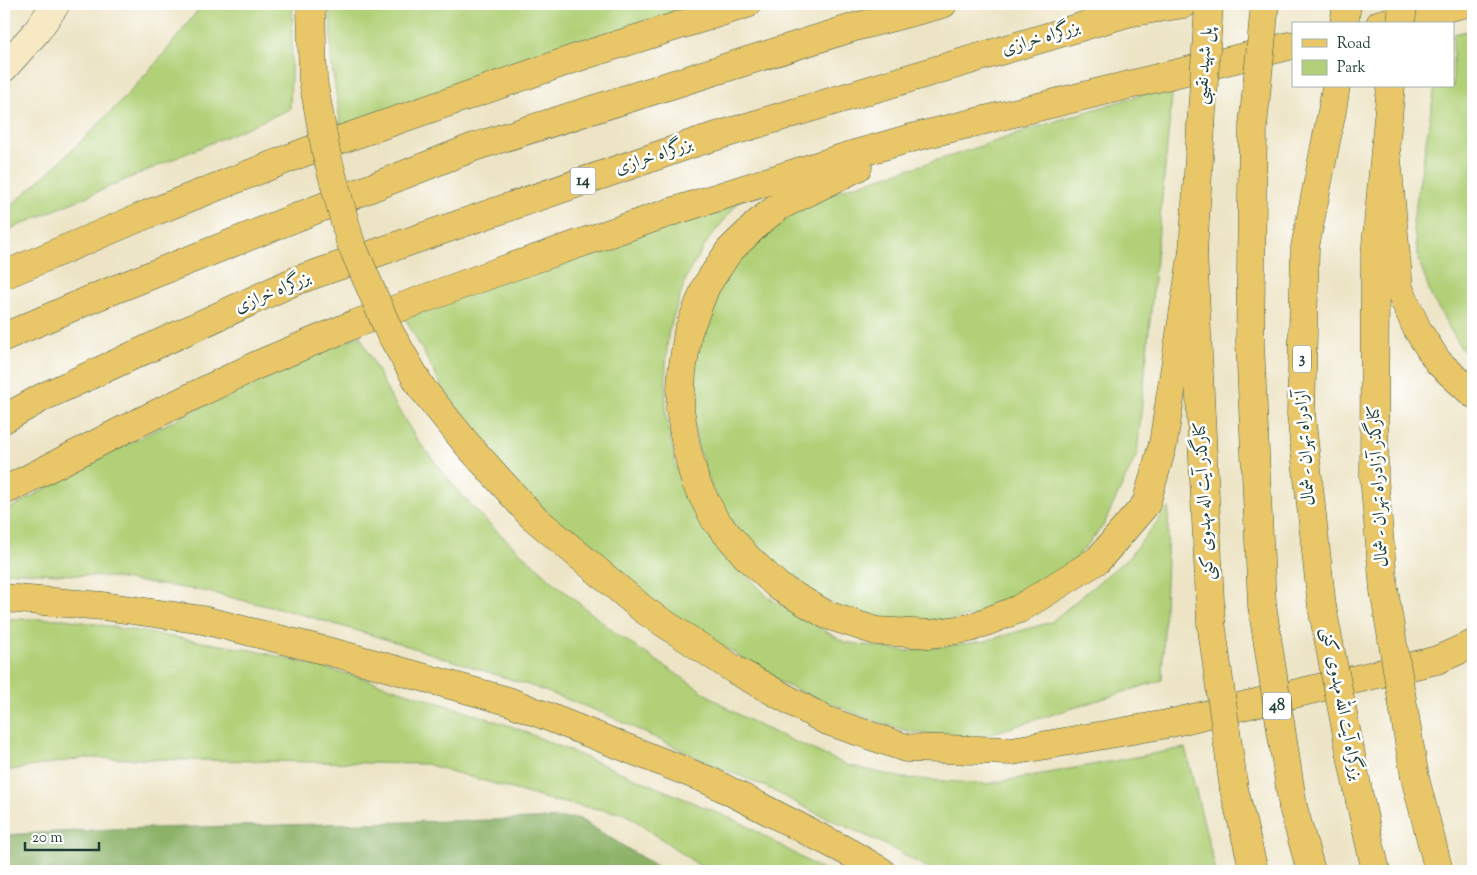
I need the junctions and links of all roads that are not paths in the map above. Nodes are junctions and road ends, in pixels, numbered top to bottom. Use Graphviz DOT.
graph roads {
  1 [pos="56,4"];
  2 [pos="747,4"];
  3 [pos="943,4"];
  4 [pos="1184,4"];
  5 [pos="1209,4"];
  6 [pos="1265,4"];
  7 [pos="1347,4"];
  8 [pos="1404,4"];
  9 [pos="1463,4"];
  10 [pos="311,5"];
  11 [pos="1344,22"];
  12 [pos="1388,22"];
  13 [pos="1400,22"];
  14 [pos="1292,44"];
  15 [pos="4,68"];
  16 [pos="1391,91"];
  17 [pos="1334,99"];
  18 [pos="1201,128"];
  19 [pos="915,137"];
  20 [pos="1386,148"];
  21 [pos="1193,251"];
  22 [pos="4,275"];
  23 [pos="4,337"];
  24 [pos="1473,394"];
  25 [pos="4,419"];
  26 [pos="4,491"];
  27 [pos="4,598"];
  28 [pos="1322,607"];
  29 [pos="1473,644"];
  30 [pos="882,871"];
  31 [pos="1254,871"];
  32 [pos="1311,871"];
  33 [pos="1376,871"];
  34 [pos="1438,871"];
  1 -- 15 [label="main road"];
  2 -- 22 [label="main road"];
  3 -- 23 [label="main road"];
  4 -- 25 [label="main road, بزرگراه خرازی / 14"];
  5 -- 18 [label="main road, پل شهید نقیبی, bridge"];
  6 -- 32 [label="main road, 48, bridge"];
  7 -- 11 [label="main road"];
  8 -- 13 [label="main road, bridge"];
  9 -- 12 [label="main road"];
  10 -- 29 [label="main road, bridge"];
  14 -- 19 [label="main road"];
  16 -- 20 [label="main road, کنارگذر آزادراه تهران - شمال"];
  17 -- 28 [label="main road, آزادراه تهران - شمال / 3"];
  18 -- 21 [label="main road, کنارگذر آیت اله مهدوی کنی"];
  19 -- 21 [label="main road"];
  19 -- 26 [label="main road"];
  20 -- 24 [label="main road"];
  20 -- 34 [label="main road, کنارگذر آزادراه تهران - شمال, bridge"];
  21 -- 31 [label="main road, کنارگذر آیت اله مهدوی کنی, bridge"];
  27 -- 30 [label="main road"];
  28 -- 33 [label="main road, بزرگراه آیت الله مهدوی کنی, bridge"];
}
